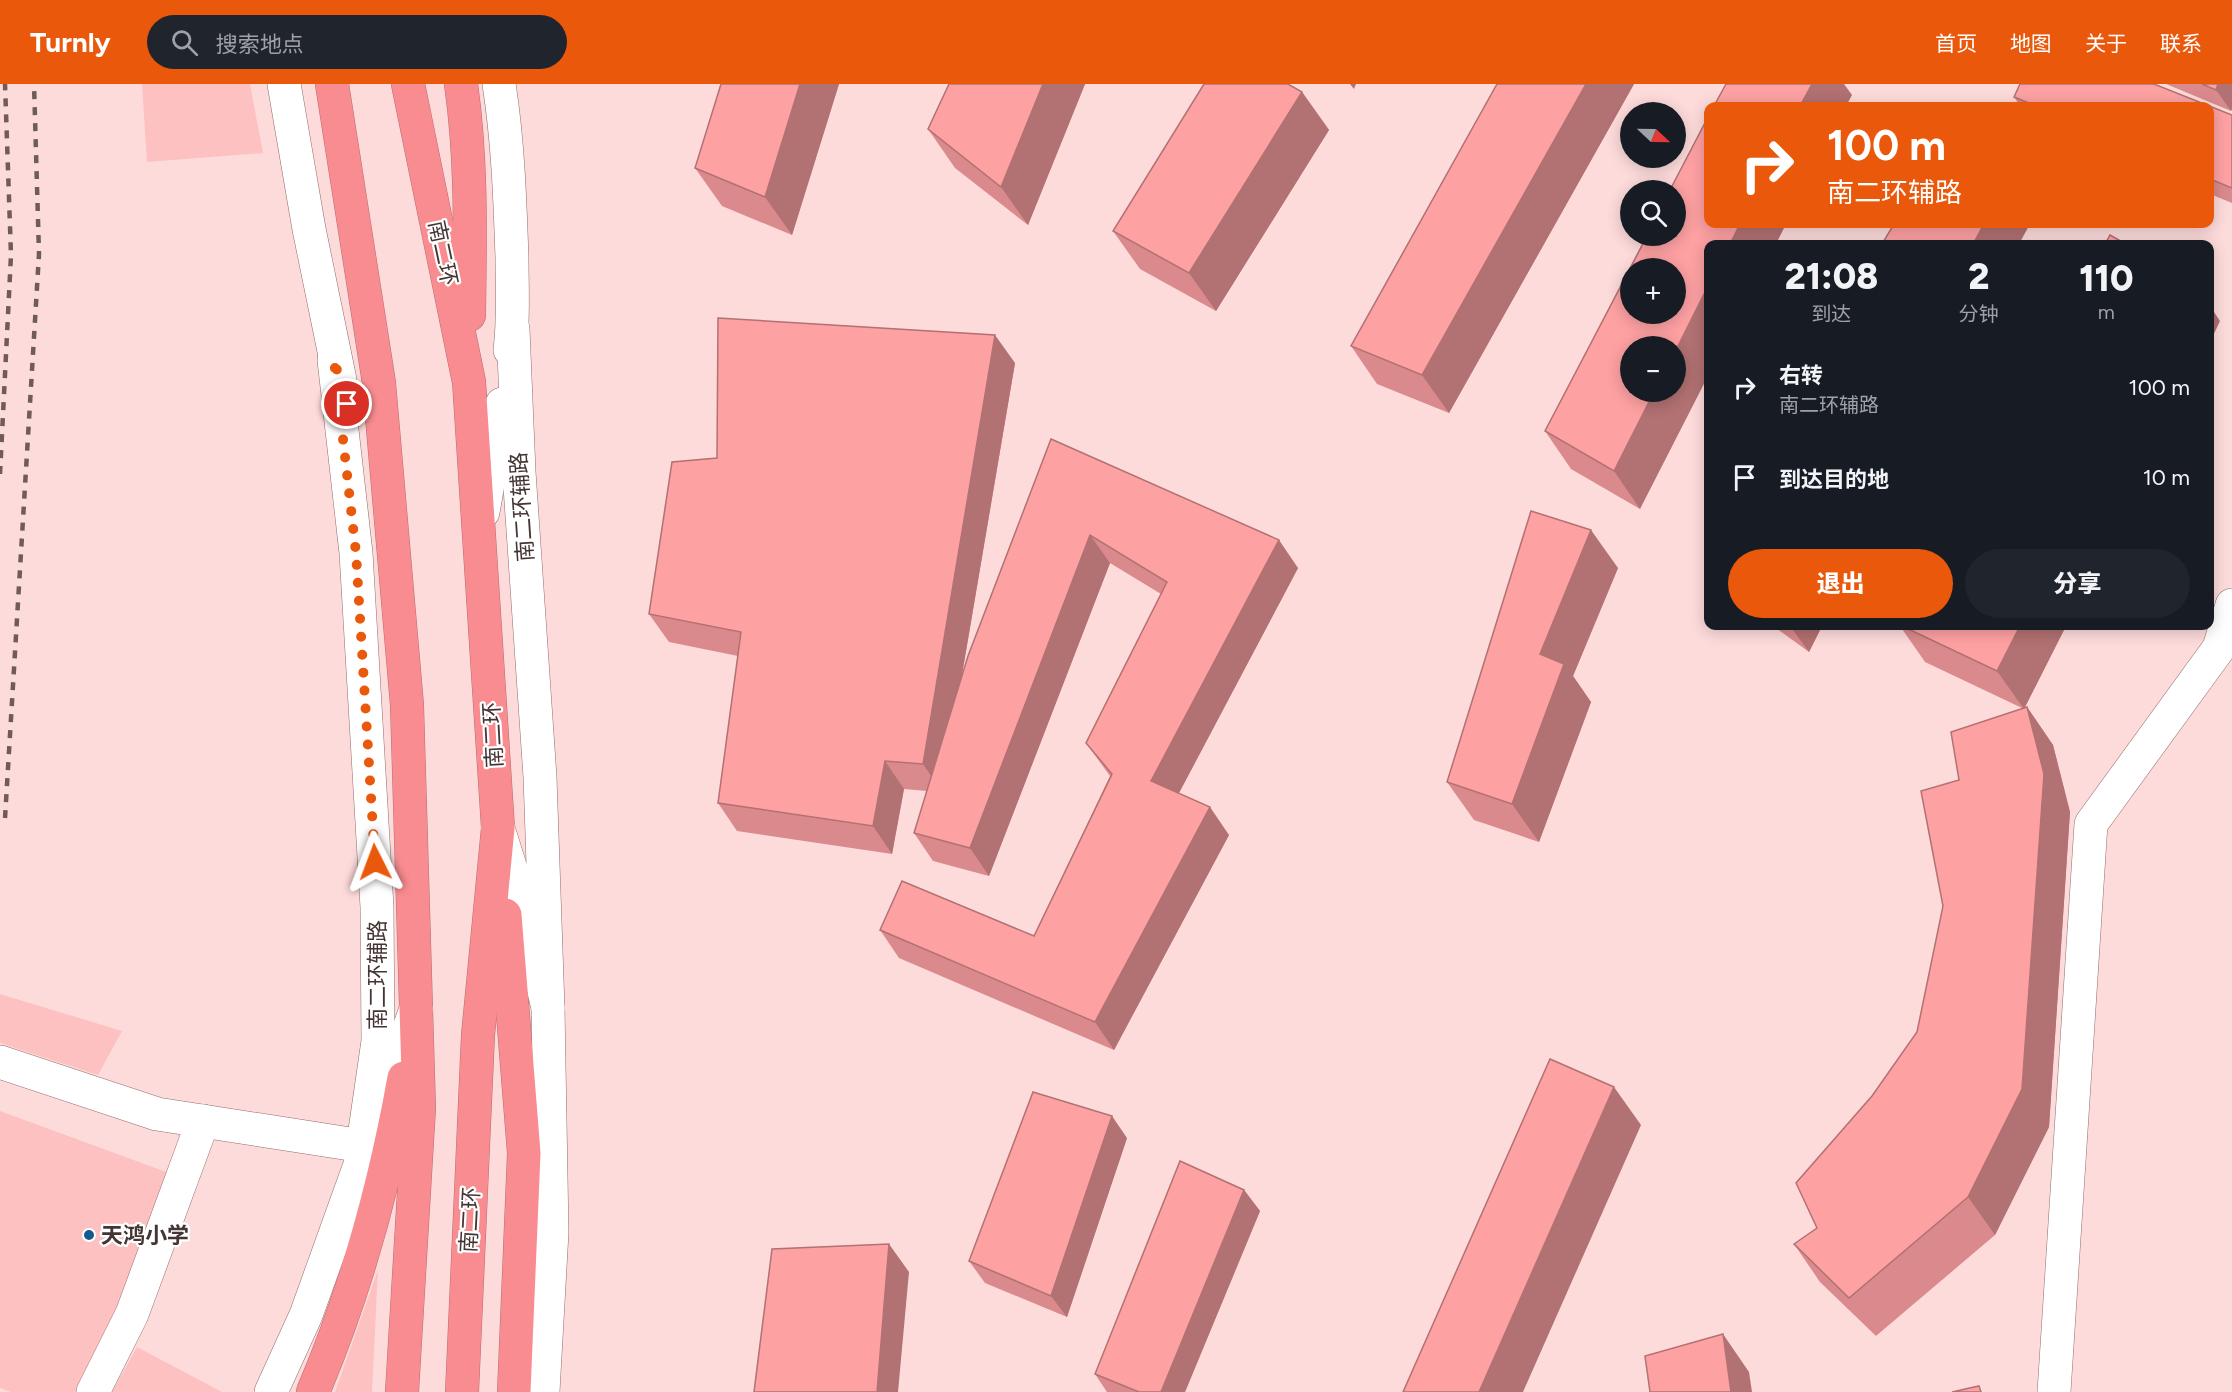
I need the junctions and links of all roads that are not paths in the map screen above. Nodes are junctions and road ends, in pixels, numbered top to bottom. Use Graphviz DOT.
graph roads {
  1 [pos="284,84"];
  2 [pos="332,84"];
  3 [pos="408,84"];
  4 [pos="461,84"];
  5 [pos="499,84"];
  6 [pos="513,328"];
  7 [pos="334,360"];
  8 [pos="469,382"];
  9 [pos="480,532"];
  10 [pos="393,537"];
  11 [pos="2232,605"];
  12 [pos="498,828"];
  13 [pos="548,1008"];
  14 [pos="416,1009"];
  15 [pos="0,1062"];
  16 [pos="202,1121"];
  17 [pos="362,1152"];
  18 [pos="93,1392"];
  19 [pos="271,1392"];
  20 [pos="313,1392"];
  21 [pos="402,1392"];
  22 [pos="462,1392"];
  23 [pos="514,1392"];
  24 [pos="543,1392"];
  25 [pos="2054,1392"];
  1 -- 7 [label="street, 南二环辅路"];
  2 -- 10 [label="highway"];
  3 -- 8 [label="highway, 南二环"];
  4 -- 8 [label="highway"];
  5 -- 6 [label="street, 南二环辅路"];
  6 -- 9 [label="street, 南二环辅路"];
  6 -- 13 [label="street, 南二环辅路"];
  7 -- 10 [label="street, 南二环辅路"];
  7 -- 17 [label="street, 南二环辅路"];
  8 -- 9 [label="highway, 南二环"];
  9 -- 12 [label="highway, 南二环"];
  10 -- 14 [label="highway"];
  11 -- 25 [label="street"];
  12 -- 13 [label="street, 南二环辅路"];
  12 -- 22 [label="highway, 南二环"];
  12 -- 23 [label="highway"];
  13 -- 24 [label="street, 南二环辅路"];
  14 -- 17 [label="street, 南二环辅路"];
  14 -- 20 [label="highway"];
  14 -- 21 [label="highway"];
  15 -- 16 [label="street"];
  16 -- 17 [label="street"];
  16 -- 18 [label="street"];
  17 -- 19 [label="street, 南二环辅路"];
}
